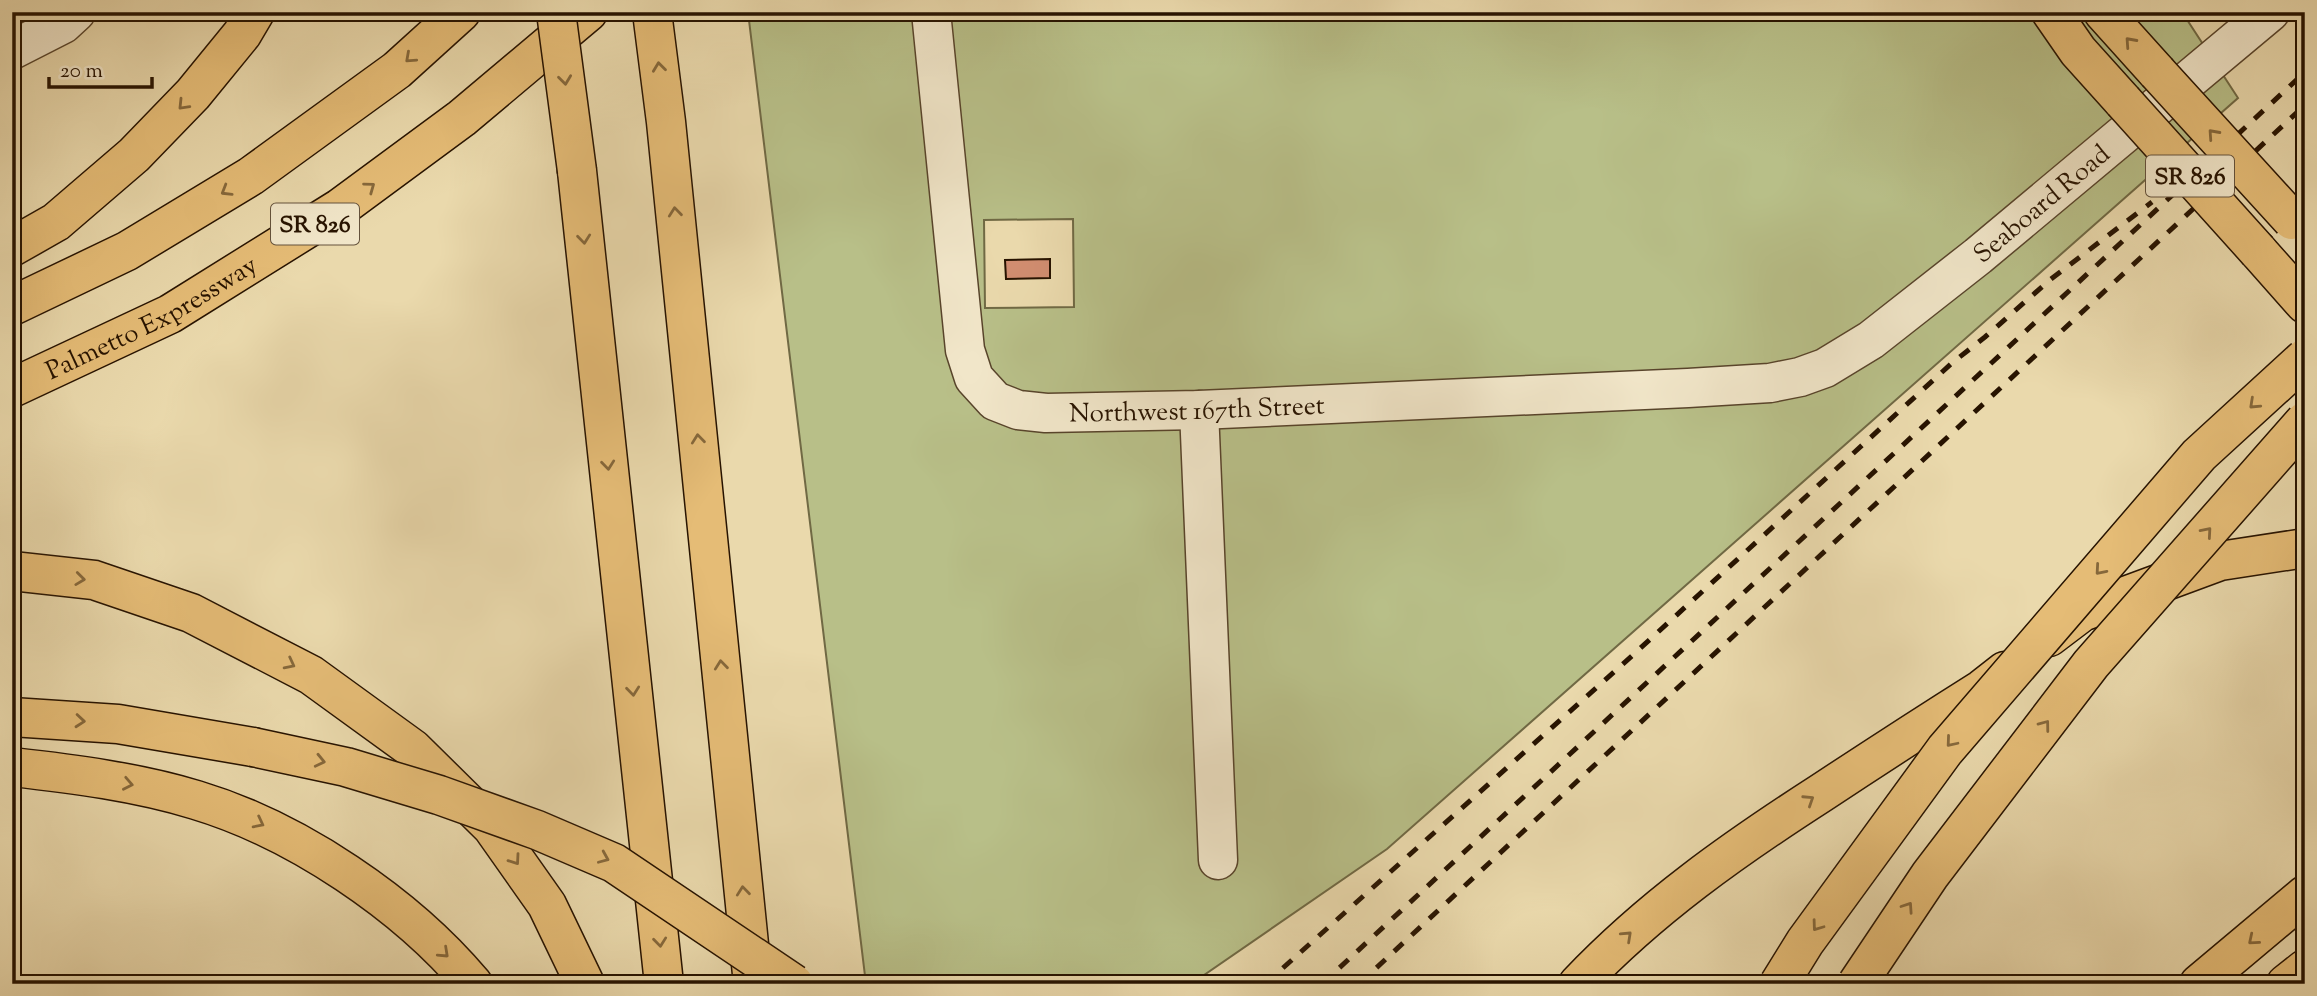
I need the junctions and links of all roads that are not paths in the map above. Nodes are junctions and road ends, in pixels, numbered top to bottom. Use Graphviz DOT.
graph roads {
  1 [pos="76,12"];
  2 [pos="255,12"];
  3 [pos="461,12"];
  4 [pos="556,12"];
  5 [pos="588,12"];
  6 [pos="652,12"];
  7 [pos="931,12"];
  8 [pos="2023,12"];
  9 [pos="2051,12"];
  10 [pos="2103,12"];
  11 [pos="2270,12"];
  12 [pos="12,50"];
  13 [pos="2078,51"];
  14 [pos="2298,228"];
  15 [pos="12,247"];
  16 [pos="2305,304"];
  17 [pos="12,306"];
  18 [pos="2305,358"];
  19 [pos="1800,377"];
  20 [pos="12,388"];
  21 [pos="1199,410"];
  22 [pos="2305,421"];
  23 [pos="2305,548"];
  24 [pos="12,571"];
  25 [pos="12,717"];
  26 [pos="12,767"];
  27 [pos="1218,860"];
  28 [pos="2305,895"];
  29 [pos="2305,969"];
  30 [pos="473,984"];
  31 [pos="585,984"];
  32 [pos="664,984"];
  33 [pos="753,984"];
  34 [pos="794,984"];
  35 [pos="1578,984"];
  36 [pos="1779,984"];
  37 [pos="1857,984"];
  38 [pos="2199,984"];
  39 [pos="2286,984"];
  1 -- 12 [label="street"];
  2 -- 15 [label="main road, one-way"];
  3 -- 17 [label="main road, SR 826, one-way"];
  4 -- 32 [label="main road, one-way, bridge"];
  20 -- 5 [label="main road, Palmetto Expressway / SR 826, one-way"];
  33 -- 6 [label="main road, one-way"];
  7 -- 21 [label="street, Northwest 167th Street"];
  8 -- 13 [label="main road, SR 826"];
  9 -- 13 [label="main road"];
  14 -- 10 [label="main road, SR 826, one-way, bridge"];
  11 -- 19 [label="street, Seaboard Road"];
  13 -- 16 [label="main road, SR 826, bridge"];
  18 -- 36 [label="main road, one-way, bridge"];
  19 -- 21 [label="street, Northwest 167th Street"];
  21 -- 27 [label="street"];
  37 -- 22 [label="main road, one-way, bridge"];
  35 -- 23 [label="main road, one-way"];
  24 -- 31 [label="main road, one-way"];
  25 -- 34 [label="main road, one-way, bridge"];
  26 -- 30 [label="main road, one-way"];
  28 -- 38 [label="main road, one-way"];
  29 -- 39 [label="main road"];
}
